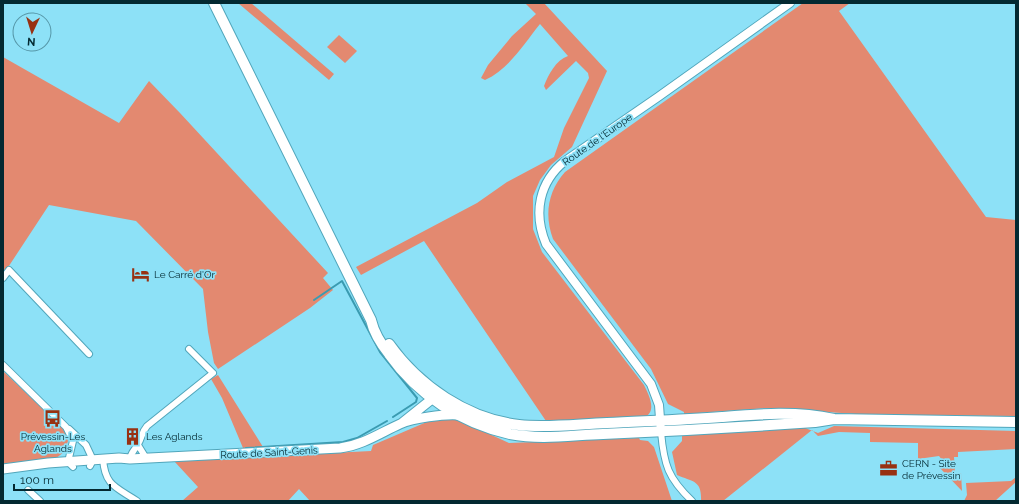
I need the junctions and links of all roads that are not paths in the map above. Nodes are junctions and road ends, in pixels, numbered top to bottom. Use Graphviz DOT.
graph roads {
  1 [pos="214,3"];
  2 [pos="790,3"];
  3 [pos="3,278"];
  4 [pos="371,320"];
  5 [pos="189,349"];
  6 [pos="90,354"];
  7 [pos="3,365"];
  8 [pos="432,399"];
  9 [pos="443,402"];
  10 [pos="458,414"];
  11 [pos="433,417"];
  12 [pos="834,419"];
  13 [pos="660,421"];
  14 [pos="1016,422"];
  15 [pos="402,423"];
  16 [pos="66,427"];
  17 [pos="661,432"];
  18 [pos="138,445"];
  19 [pos="146,458"];
  20 [pos="130,459"];
  21 [pos="103,462"];
  22 [pos="91,463"];
  23 [pos="71,465"];
  24 [pos="3,470"];
  25 [pos="28,490"];
  26 [pos="40,501"];
  27 [pos="137,501"];
  28 [pos="692,501"];
  1 -- 4 [label="main road"];
  2 -- 13 [label="street, Route de l'Europe"];
  3 -- 6 [label="street"];
  4 -- 8 [label="main road"];
  4 -- 9 [label="main road"];
  5 -- 18 [label="street"];
  7 -- 16 [label="street"];
  8 -- 9 [label="main road"];
  8 -- 15 [label="main road, Route de Saint-Genis"];
  9 -- 10 [label="main road"];
  9 -- 11 [label="main road"];
  9 -- 13 [label="main road"];
  10 -- 11 [label="main road, Route de Saint-Genis"];
  10 -- 17 [label="main road"];
  11 -- 15 [label="main road, Route de Saint-Genis"];
  12 -- 13 [label="main road"];
  12 -- 14 [label="main road"];
  12 -- 17 [label="main road"];
  13 -- 17 [label="street, Route de l'Europe"];
  15 -- 19 [label="main road, Route de Saint-Genis"];
  16 -- 22 [label="street"];
  16 -- 23 [label="street"];
  17 -- 28 [label="street"];
  18 -- 19 [label="street"];
  18 -- 20 [label="street"];
  19 -- 20 [label="main road, Route de Saint-Genis"];
  20 -- 21 [label="main road, Route de Saint-Genis"];
  21 -- 22 [label="main road, Route de Saint-Genis"];
  21 -- 27 [label="street"];
  22 -- 23 [label="main road, Route de Saint-Genis"];
  23 -- 24 [label="main road, Route de Saint-Genis"];
  25 -- 26 [label="street"];
}
